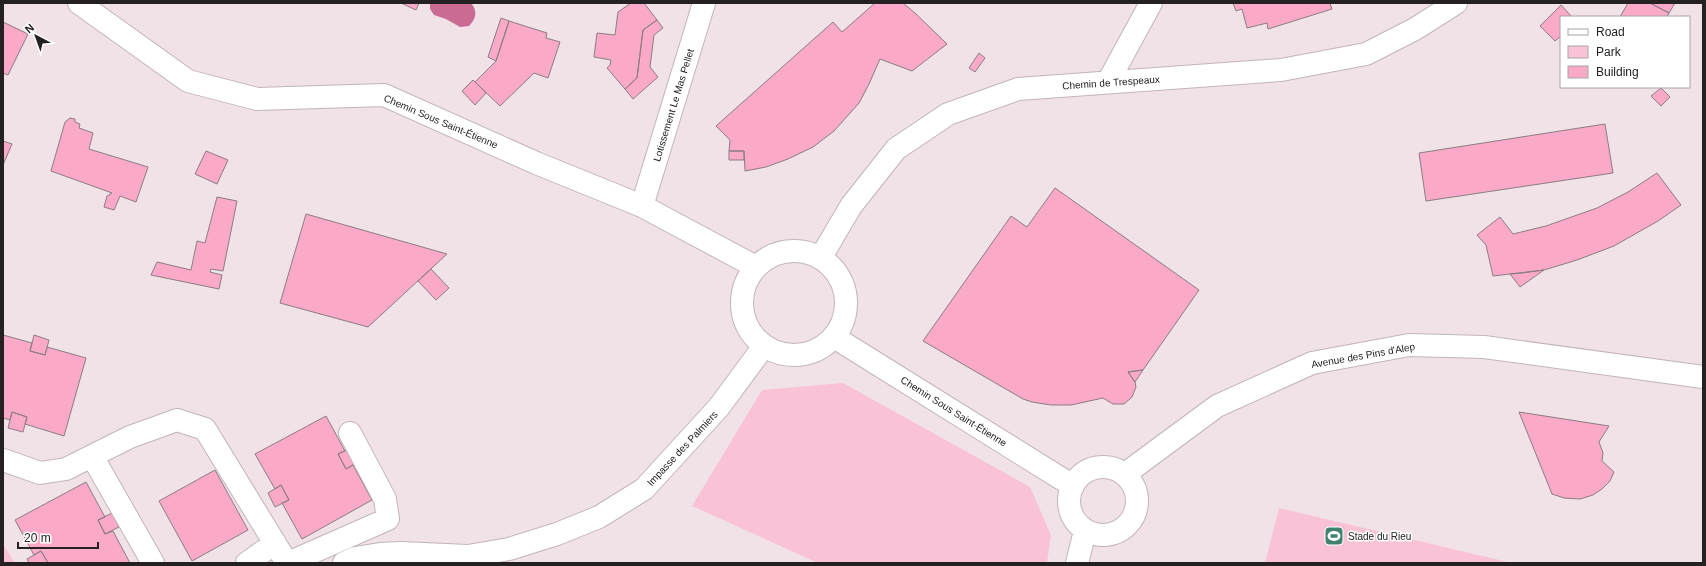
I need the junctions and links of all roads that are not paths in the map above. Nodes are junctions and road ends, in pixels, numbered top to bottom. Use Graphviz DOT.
graph roads {
  1 [pos="79,3"];
  2 [pos="704,3"];
  3 [pos="1151,3"];
  4 [pos="1456,3"];
  5 [pos="1108,82"];
  6 [pos="642,206"];
  7 [pos="821,257"];
  8 [pos="756,267"];
  9 [pos="834,337"];
  10 [pos="764,346"];
  11 [pos="1703,377"];
  12 [pos="350,433"];
  13 [pos="92,456"];
  14 [pos="3,460"];
  15 [pos="1125,474"];
  16 [pos="1073,486"];
  17 [pos="1085,531"];
  18 [pos="275,543"];
  19 [pos="153,563"];
  20 [pos="247,563"];
  21 [pos="287,563"];
  22 [pos="344,563"];
  23 [pos="1077,563"];
  1 -- 6 [label="street, Chemin Sous Saint-Étienne"];
  2 -- 6 [label="street, Lotissement Le Mas Pellet"];
  3 -- 5 [label="street"];
  4 -- 5 [label="street, Chemin de Trespeaux"];
  5 -- 7 [label="street, Chemin de Trespeaux"];
  6 -- 8 [label="street, Chemin Sous Saint-Étienne"];
  7 -- 8 [label="street"];
  7 -- 9 [label="street"];
  8 -- 10 [label="street"];
  9 -- 10 [label="street"];
  9 -- 16 [label="street, Chemin Sous Saint-Étienne"];
  10 -- 22 [label="street, Impasse des Palmiers"];
  11 -- 15 [label="street, Avenue des Pins d'Alep"];
  12 -- 21 [label="street"];
  13 -- 14 [label="street"];
  13 -- 18 [label="street"];
  13 -- 19 [label="street"];
  15 -- 16 [label="street"];
  15 -- 17 [label="street"];
  16 -- 17 [label="street"];
  17 -- 23 [label="street"];
  18 -- 20 [label="street"];
  18 -- 21 [label="street"];
}
